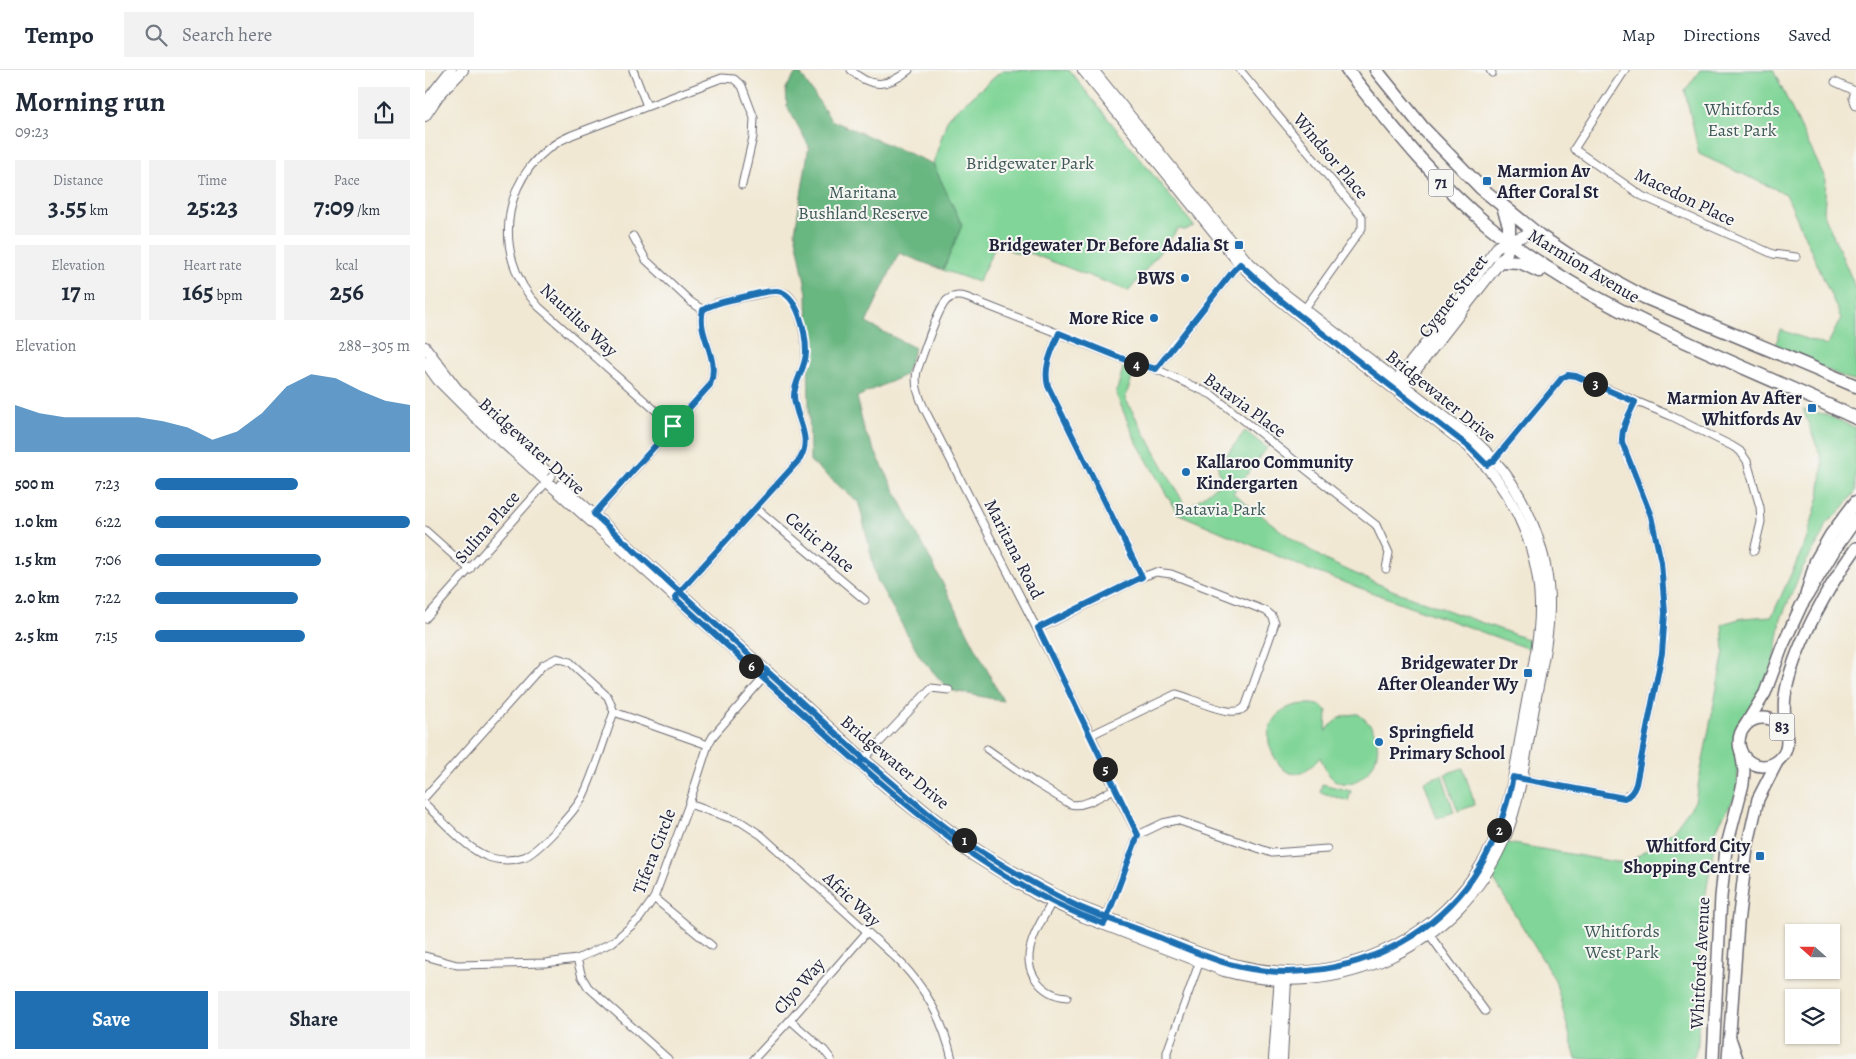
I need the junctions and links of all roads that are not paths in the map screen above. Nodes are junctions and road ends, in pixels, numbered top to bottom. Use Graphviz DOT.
graph roads {
  1 [pos="451,70"];
  2 [pos="463,70"];
  3 [pos="633,70"];
  4 [pos="851,70"];
  5 [pos="909,70"];
  6 [pos="1083,70"];
  7 [pos="1093,70"];
  8 [pos="1240,70"];
  9 [pos="1347,70"];
  10 [pos="1376,70"];
  11 [pos="1625,70"];
  12 [pos="1835,82"];
  13 [pos="1855,89"];
  14 [pos="428,100"];
  15 [pos="647,106"];
  16 [pos="1856,106"];
  17 [pos="425,116"];
  18 [pos="742,185"];
  19 [pos="1503,207"];
  20 [pos="633,236"];
  21 [pos="1540,236"];
  22 [pos="1509,241"];
  23 [pos="1796,257"];
  24 [pos="1500,261"];
  25 [pos="1243,262"];
  26 [pos="951,298"];
  27 [pos="1599,299"];
  28 [pos="703,310"];
  29 [pos="1302,312"];
  30 [pos="1059,333"];
  31 [pos="425,347"];
  32 [pos="425,362"];
  33 [pos="1156,369"];
  34 [pos="1398,386"];
  35 [pos="1856,386"];
  36 [pos="1635,402"];
  37 [pos="1856,418"];
  38 [pos="673,426"];
  39 [pos="1491,462"];
  40 [pos="549,479"];
  41 [pos="1856,502"];
  42 [pos="756,508"];
  43 [pos="592,517"];
  44 [pos="1856,519"];
  45 [pos="425,530"];
  46 [pos="1856,548"];
  47 [pos="1755,551"];
  48 [pos="1386,569"];
  49 [pos="470,570"];
  50 [pos="1142,577"];
  51 [pos="677,595"];
  52 [pos="1807,597"];
  53 [pos="865,600"];
  54 [pos="425,619"];
  55 [pos="1038,628"];
  56 [pos="766,675"];
  57 [pos="949,690"];
  58 [pos="615,712"];
  59 [pos="1743,728"];
  60 [pos="1091,735"];
  61 [pos="1786,735"];
  62 [pos="708,745"];
  63 [pos="987,749"];
  64 [pos="1741,751"];
  65 [pos="862,761"];
  66 [pos="1777,762"];
  67 [pos="1516,778"];
  68 [pos="1114,789"];
  69 [pos="425,797"];
  70 [pos="425,804"];
  71 [pos="689,804"];
  72 [pos="1138,835"];
  73 [pos="1327,849"];
  74 [pos="654,898"];
  75 [pos="1054,898"];
  76 [pos="1105,921"];
  77 [pos="1427,931"];
  78 [pos="867,932"];
  79 [pos="711,946"];
  80 [pos="425,956"];
  81 [pos="1201,958"];
  82 [pos="577,959"];
  83 [pos="1283,976"];
  84 [pos="1067,997"];
  85 [pos="1485,1011"];
  86 [pos="790,1020"];
  87 [pos="1729,1035"];
  88 [pos="1711,1057"];
  89 [pos="668,1059"];
  90 [pos="754,1059"];
  91 [pos="831,1059"];
  92 [pos="951,1059"];
  93 [pos="1167,1059"];
  94 [pos="1274,1059"];
  95 [pos="1282,1059"];
  96 [pos="1728,1059"];
  97 [pos="1737,1059"];
  1 -- 14 [label="street"];
  2 -- 14 [label="street"];
  3 -- 15 [label="street"];
  4 -- 5 [label="street"];
  6 -- 25 [label="street, Bridgewater Drive"];
  7 -- 25 [label="street, Bridgewater Drive"];
  8 -- 29 [label="street, Windsor Place"];
  9 -- 22 [label="highway, Marmion Avenue / 71"];
  10 -- 19 [label="highway, Marmion Avenue / 71"];
  11 -- 23 [label="street, Macedon Place"];
  12 -- 13 [label="street"];
  13 -- 16 [label="street"];
  14 -- 17 [label="street"];
  15 -- 18 [label="street, Nautilus Way"];
  15 -- 38 [label="street, Nautilus Way"];
  19 -- 21 [label="highway, Marmion Avenue / 71"];
  19 -- 22 [label="highway"];
  20 -- 28 [label="street"];
  21 -- 22 [label="street, Cygnet Street"];
  21 -- 35 [label="highway, Marmion Avenue / 71"];
  22 -- 24 [label="street, Cygnet Street"];
  22 -- 27 [label="highway, Marmion Avenue / 71"];
  22 -- 34 [label="street, Cygnet Street"];
  24 -- 27 [label="highway"];
  24 -- 34 [label="street, Cygnet Street"];
  25 -- 29 [label="street, Bridgewater Drive"];
  25 -- 33 [label="street"];
  26 -- 30 [label="street, Batavia Place"];
  26 -- 55 [label="street, Maritana Road"];
  27 -- 37 [label="highway, Marmion Avenue / 71"];
  28 -- 38 [label="street"];
  28 -- 42 [label="street"];
  29 -- 34 [label="street, Bridgewater Drive"];
  30 -- 33 [label="street, Batavia Place"];
  30 -- 50 [label="street"];
  31 -- 40 [label="street, Bridgewater Drive"];
  32 -- 40 [label="street, Bridgewater Drive"];
  33 -- 48 [label="street, Batavia Place"];
  34 -- 39 [label="street, Bridgewater Drive"];
  36 -- 39 [label="street"];
  36 -- 47 [label="street"];
  36 -- 67 [label="street"];
  38 -- 43 [label="street"];
  39 -- 67 [label="street, Bridgewater Drive"];
  40 -- 43 [label="street, Bridgewater Drive"];
  40 -- 49 [label="street, Sulina Place"];
  41 -- 52 [label="highway"];
  42 -- 51 [label="street"];
  42 -- 53 [label="street, Celtic Place"];
  43 -- 51 [label="street, Bridgewater Drive"];
  44 -- 52 [label="main road, 83"];
  45 -- 49 [label="street"];
  46 -- 61 [label="main road, 83"];
  49 -- 54 [label="street, Sulina Place"];
  50 -- 55 [label="street"];
  50 -- 60 [label="street"];
  51 -- 56 [label="street, Bridgewater Drive"];
  52 -- 59 [label="main road, 83"];
  55 -- 60 [label="street, Maritana Road"];
  56 -- 62 [label="street, Tifera Circle"];
  56 -- 65 [label="street, Bridgewater Drive"];
  57 -- 65 [label="street"];
  58 -- 62 [label="street"];
  58 -- 69 [label="street"];
  58 -- 70 [label="street"];
  59 -- 61 [label="main road, 83"];
  59 -- 64 [label="main road, 83"];
  60 -- 68 [label="street, Maritana Road"];
  61 -- 66 [label="main road, 83"];
  62 -- 71 [label="street, Tifera Circle"];
  63 -- 68 [label="street"];
  64 -- 66 [label="main road, 83"];
  64 -- 88 [label="main road, Whitfords Avenue / 83"];
  65 -- 75 [label="street, Bridgewater Drive"];
  66 -- 87 [label="main road, Whitfords Avenue / 83"];
  67 -- 77 [label="street, Bridgewater Drive"];
  68 -- 72 [label="street, Maritana Road"];
  71 -- 74 [label="street, Tifera Circle"];
  71 -- 78 [label="street, Afric Way"];
  72 -- 73 [label="street"];
  72 -- 76 [label="street"];
  74 -- 79 [label="street"];
  74 -- 82 [label="street, Tifera Circle"];
  75 -- 76 [label="street, Bridgewater Drive"];
  75 -- 84 [label="street"];
  76 -- 81 [label="street, Bridgewater Drive"];
  77 -- 83 [label="street, Bridgewater Drive"];
  77 -- 85 [label="street"];
  78 -- 86 [label="street, Clyo Way"];
  78 -- 92 [label="street, Afric Way"];
  80 -- 82 [label="street, Tifera Circle"];
  81 -- 83 [label="street, Bridgewater Drive"];
  81 -- 93 [label="street"];
  82 -- 89 [label="street"];
  83 -- 94 [label="street"];
  83 -- 95 [label="street"];
  86 -- 90 [label="street, Clyo Way"];
  86 -- 91 [label="street"];
  87 -- 96 [label="main road, Whitfords Avenue / 83"];
  87 -- 97 [label="main road"];
}
